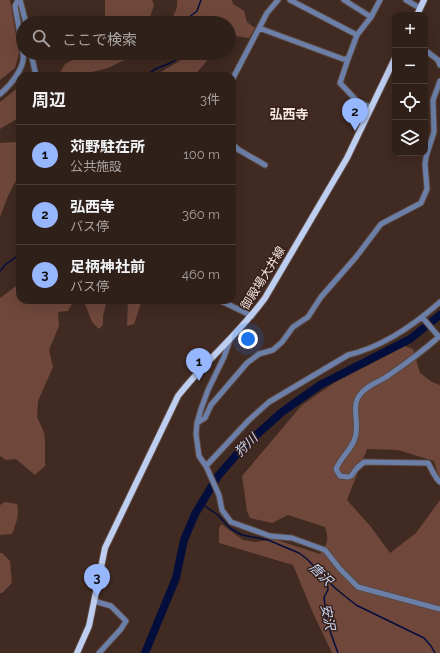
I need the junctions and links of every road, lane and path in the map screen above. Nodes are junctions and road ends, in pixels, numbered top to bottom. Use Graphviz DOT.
graph roads {
  1 [pos="19,0"];
  2 [pos="278,0"];
  3 [pos="290,0"];
  4 [pos="344,0"];
  5 [pos="380,0"];
  6 [pos="406,0"];
  7 [pos="424,0"];
  8 [pos="420,8"];
  9 [pos="418,12"];
  10 [pos="17,16"];
  11 [pos="24,16"];
  12 [pos="371,17"];
  13 [pos="259,28"];
  14 [pos="358,35"];
  15 [pos="428,52"];
  16 [pos="348,59"];
  17 [pos="23,60"];
  18 [pos="33,60"];
  19 [pos="392,64"];
  20 [pos="440,65"];
  21 [pos="19,72"];
  22 [pos="35,72"];
  23 [pos="236,72"];
  24 [pos="16,76"];
  25 [pos="440,81"];
  26 [pos="0,94"];
  27 [pos="371,107"];
  28 [pos="236,147"];
  29 [pos="265,165"];
  30 [pos="440,302"];
  31 [pos="227,304"];
  32 [pos="252,316"];
  33 [pos="422,317"];
  34 [pos="439,337"];
  35 [pos="231,338"];
  36 [pos="197,423"];
  37 [pos="207,468"];
  38 [pos="439,479"];
  39 [pos="94,602"];
  40 [pos="440,609"];
  41 [pos="77,653"];
  42 [pos="99,653"];
  1 -- 10 [label="street"];
  1 -- 11 [label="street"];
  2 -- 13 [label="street"];
  3 -- 14 [label="street"];
  4 -- 12 [label="street"];
  5 -- 12 [label="street"];
  6 -- 8 [label="street"];
  7 -- 8 [label="main road"];
  8 -- 9 [label="main road"];
  12 -- 14 [label="street"];
  13 -- 16 [label="street"];
  13 -- 23 [label="street"];
  14 -- 16 [label="street"];
  15 -- 20 [label="street"];
  16 -- 27 [label="street"];
  17 -- 21 [label="street"];
  18 -- 22 [label="street"];
  19 -- 27 [label="main road, 御殿場大井線"];
  24 -- 26 [label="street"];
  25 -- 36 [label="street"];
  27 -- 32 [label="main road, 御殿場大井線"];
  28 -- 29 [label="street"];
  30 -- 33 [label="street"];
  31 -- 32 [label="street"];
  32 -- 35 [label="main road, 御殿場大井線"];
  33 -- 34 [label="street"];
  33 -- 37 [label="street"];
  34 -- 38 [label="street"];
  35 -- 36 [label="street"];
  35 -- 39 [label="main road, 御殿場大井線"];
  36 -- 37 [label="street"];
  37 -- 40 [label="street"];
  39 -- 41 [label="main road, 御殿場大井線"];
  39 -- 42 [label="street"];
}
